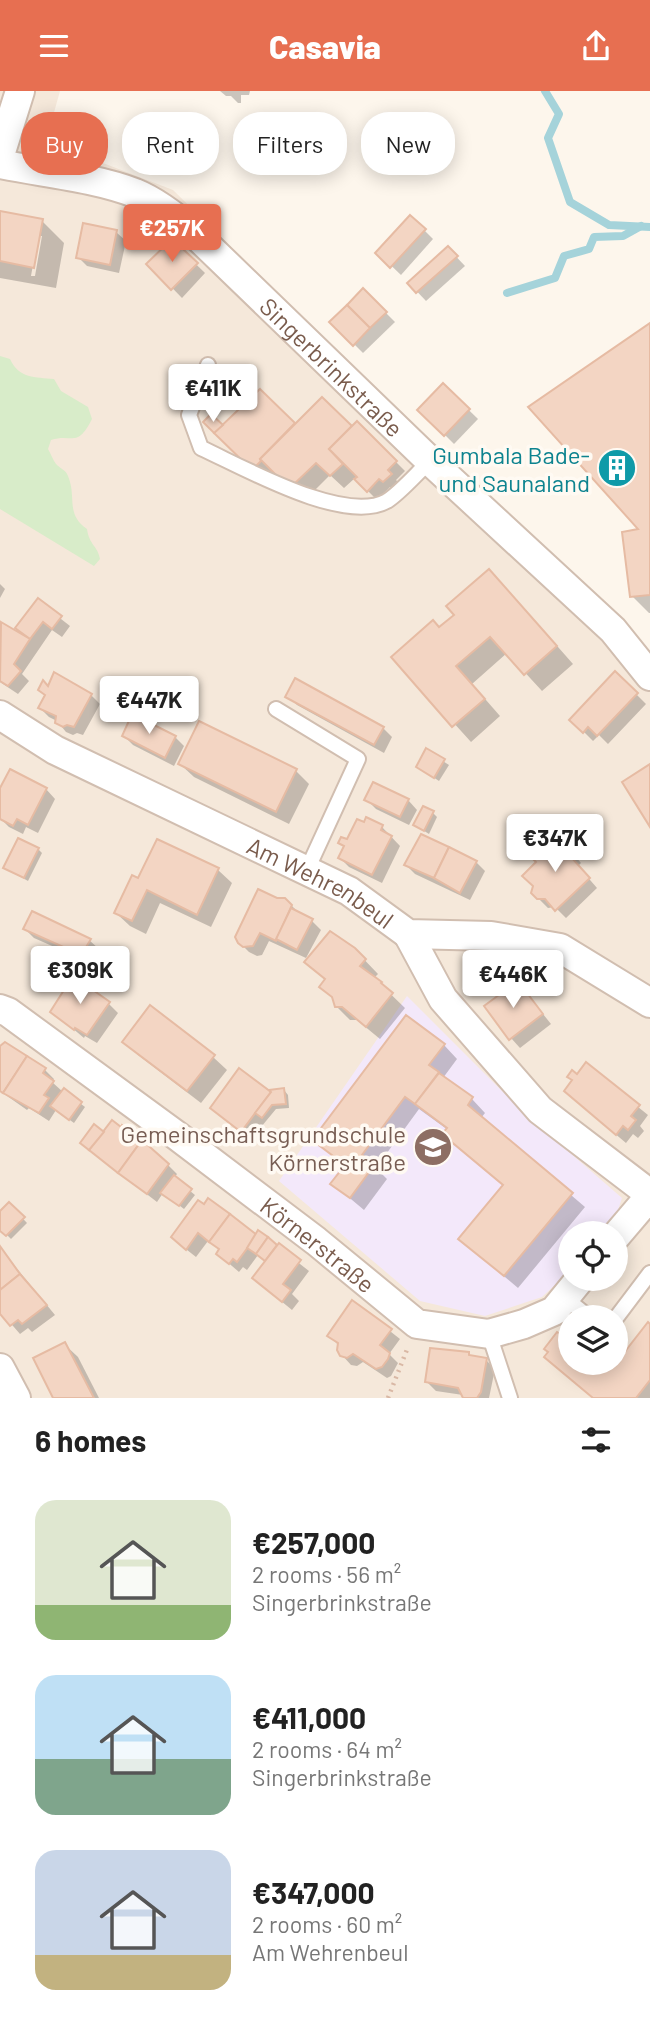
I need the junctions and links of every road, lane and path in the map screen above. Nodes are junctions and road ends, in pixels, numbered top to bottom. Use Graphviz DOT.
graph roads {
  1 [pos="20,91"];
  2 [pos="0,155"];
  3 [pos="0,164"];
  4 [pos="208,365"];
  5 [pos="430,461"];
  6 [pos="650,676"];
  7 [pos="276,709"];
  8 [pos="0,716"];
  9 [pos="307,870"];
  10 [pos="408,934"];
  11 [pos="650,1003"];
  12 [pos="0,1009"];
  13 [pos="650,1195"];
  14 [pos="628,1222"];
  15 [pos="650,1273"];
  16 [pos="571,1291"];
  17 [pos="626,1305"];
  18 [pos="416,1324"];
  19 [pos="489,1334"];
  20 [pos="0,1368"];
  21 [pos="16,1398"];
  22 [pos="388,1398"];
  23 [pos="510,1398"];
  1 -- 2 [label="street"];
  3 -- 5 [label="street, Singerbrinkstraße"];
  4 -- 5 [label="lane"];
  5 -- 6 [label="street, Singerbrinkstraße"];
  7 -- 9 [label="lane"];
  8 -- 9 [label="street, Am Wehrenbeul"];
  9 -- 10 [label="street, Am Wehrenbeul"];
  10 -- 11 [label="street, Am Wehrenbeul"];
  10 -- 13 [label="street"];
  12 -- 18 [label="street, Körnerstraße"];
  13 -- 14 [label="street"];
  15 -- 17 [label="lane"];
  16 -- 19 [label="street"];
  18 -- 19 [label="street"];
  18 -- 22 [label="path"];
  19 -- 23 [label="lane"];
  20 -- 21 [label="street"];
}
